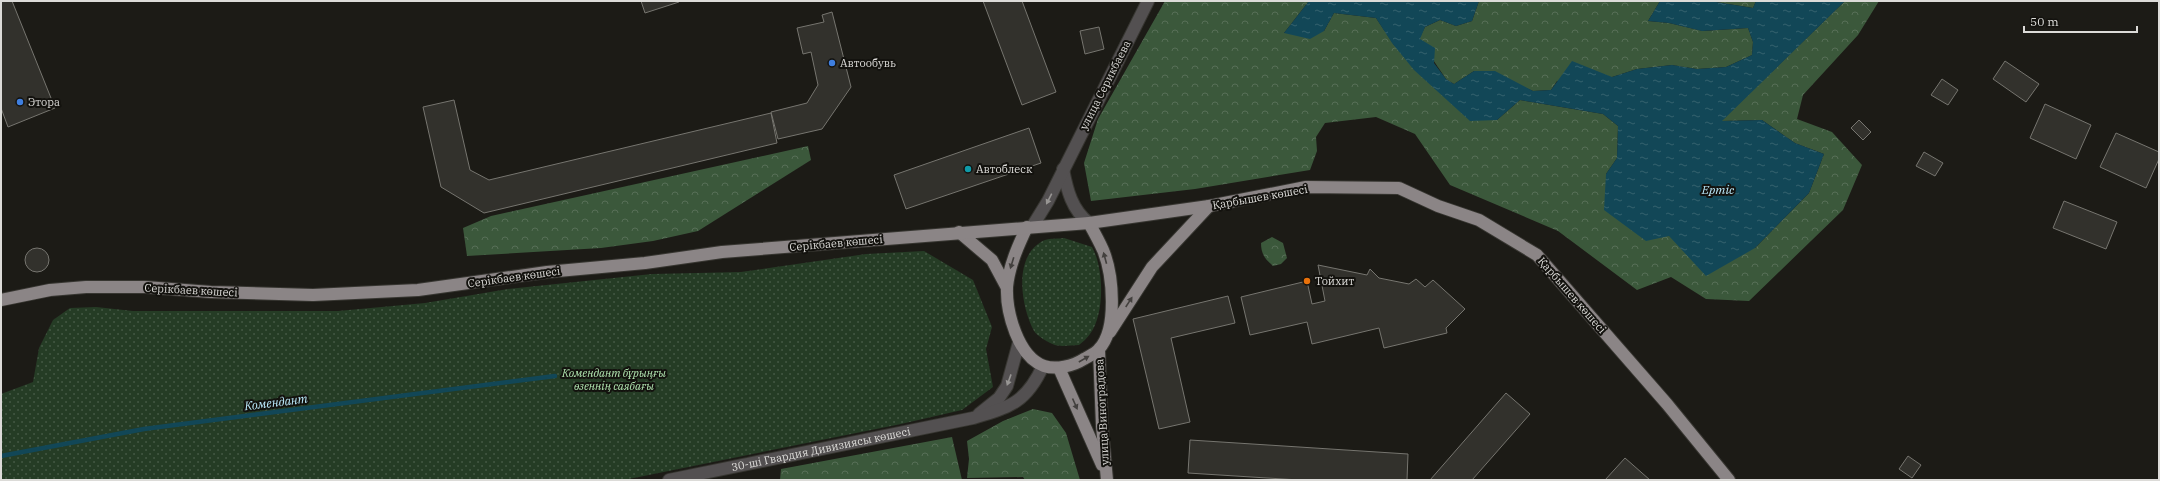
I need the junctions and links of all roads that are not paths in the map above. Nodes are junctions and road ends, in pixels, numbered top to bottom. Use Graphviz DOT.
graph roads {
  1 [pos="1148,1"];
  2 [pos="1063,169"];
  3 [pos="1209,206"];
  4 [pos="1089,223"];
  5 [pos="1029,228"];
  6 [pos="960,232"];
  7 [pos="1007,288"];
  8 [pos="1,300"];
  9 [pos="1108,335"];
  10 [pos="1019,342"];
  11 [pos="1099,350"];
  12 [pos="1043,366"];
  13 [pos="1059,368"];
  14 [pos="973,418"];
  15 [pos="1106,478"];
  16 [pos="669,480"];
  17 [pos="1729,480"];
  1 -- 2 [label="street, улица Серикбаева"];
  2 -- 4 [label="street"];
  2 -- 5 [label="street, улица Серикбаева, one-way"];
  3 -- 4 [label="main road, Қарбышев көшесі"];
  9 -- 3 [label="main road, one-way"];
  3 -- 17 [label="main road, Қарбышев көшесі"];
  4 -- 5 [label="main road, Қарбышев көшесі"];
  9 -- 4 [label="main road, one-way"];
  5 -- 6 [label="main road, Серікбаев көшесі"];
  5 -- 7 [label="main road, one-way"];
  6 -- 7 [label="main road"];
  6 -- 8 [label="main road, Серікбаев көшесі"];
  7 -- 10 [label="main road"];
  9 -- 11 [label="main road"];
  10 -- 12 [label="main road"];
  10 -- 14 [label="street, one-way"];
  13 -- 11 [label="main road, one-way"];
  11 -- 15 [label="main road, улица Виноградова"];
  12 -- 13 [label="main road"];
  12 -- 14 [label="street, 30-ші Гвардия Дивизиясы көшесі"];
  13 -- 15 [label="main road, улица Виноградова, one-way"];
  14 -- 16 [label="street, 30-ші Гвардия Дивизиясы көшесі"];
}
